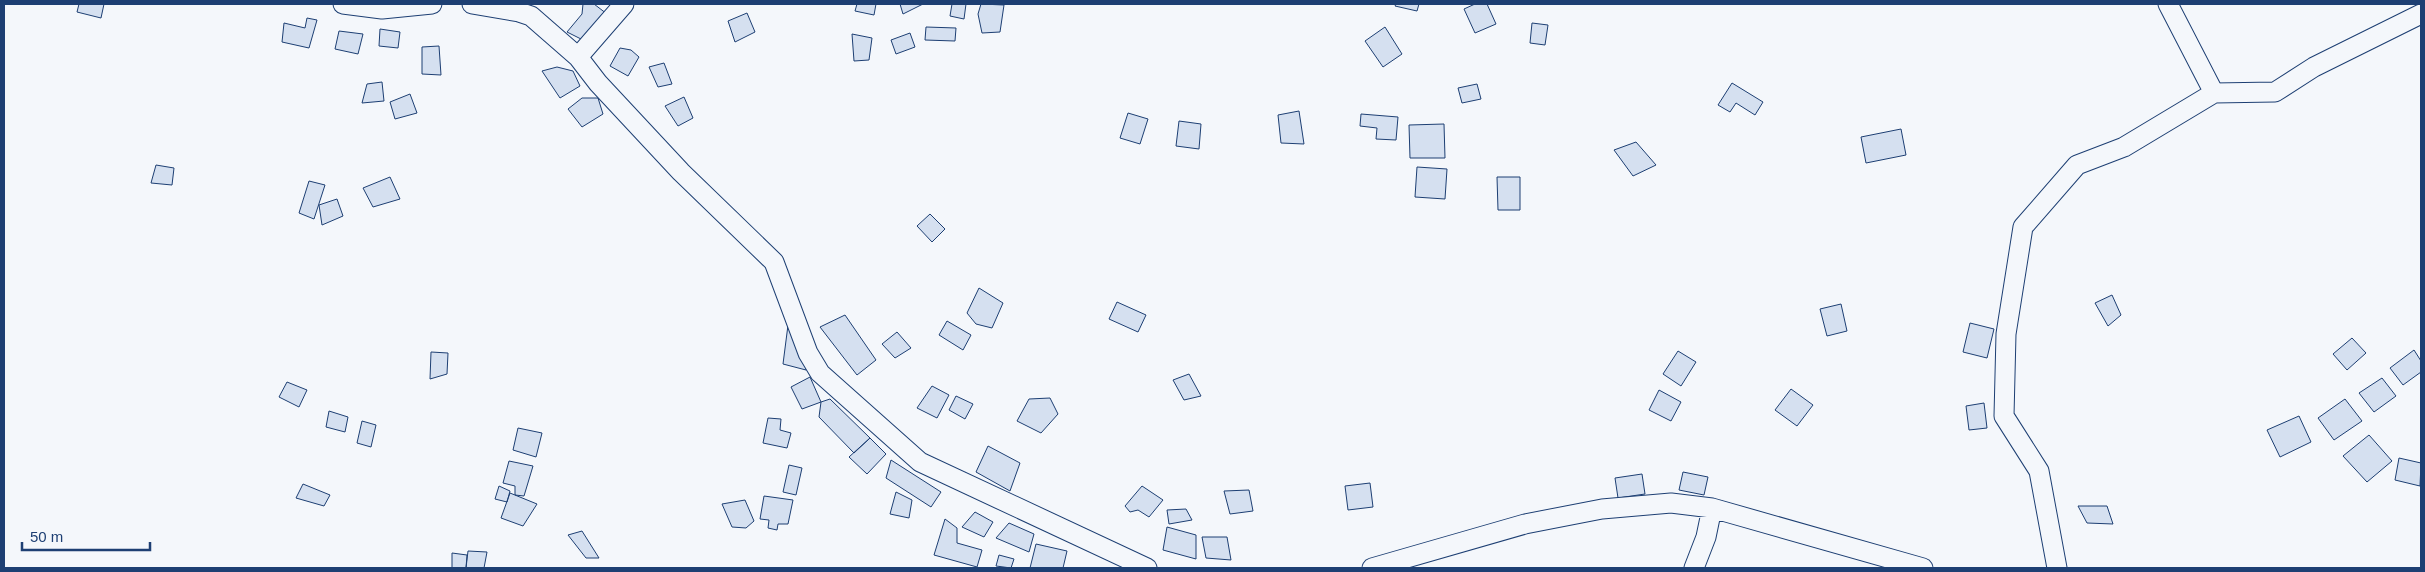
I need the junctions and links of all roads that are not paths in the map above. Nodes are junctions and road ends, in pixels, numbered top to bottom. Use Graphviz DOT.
graph roads {
  1 [pos="343,4"];
  2 [pos="432,4"];
  3 [pos="472,4"];
  4 [pos="624,4"];
  5 [pos="2168,4"];
  6 [pos="2421,14"];
  7 [pos="578,57"];
  8 [pos="2214,93"];
  9 [pos="1712,508"];
  10 [pos="1148,568"];
  11 [pos="1372,568"];
  12 [pos="1694,568"];
  13 [pos="1923,568"];
  14 [pos="2057,568"];
  1 -- 2 [label="street"];
  3 -- 7 [label="street"];
  4 -- 7 [label="street"];
  5 -- 8 [label="street"];
  6 -- 8 [label="street"];
  7 -- 10 [label="street"];
  8 -- 14 [label="street"];
  9 -- 11 [label="street"];
  9 -- 12 [label="street"];
  9 -- 13 [label="street"];
}
